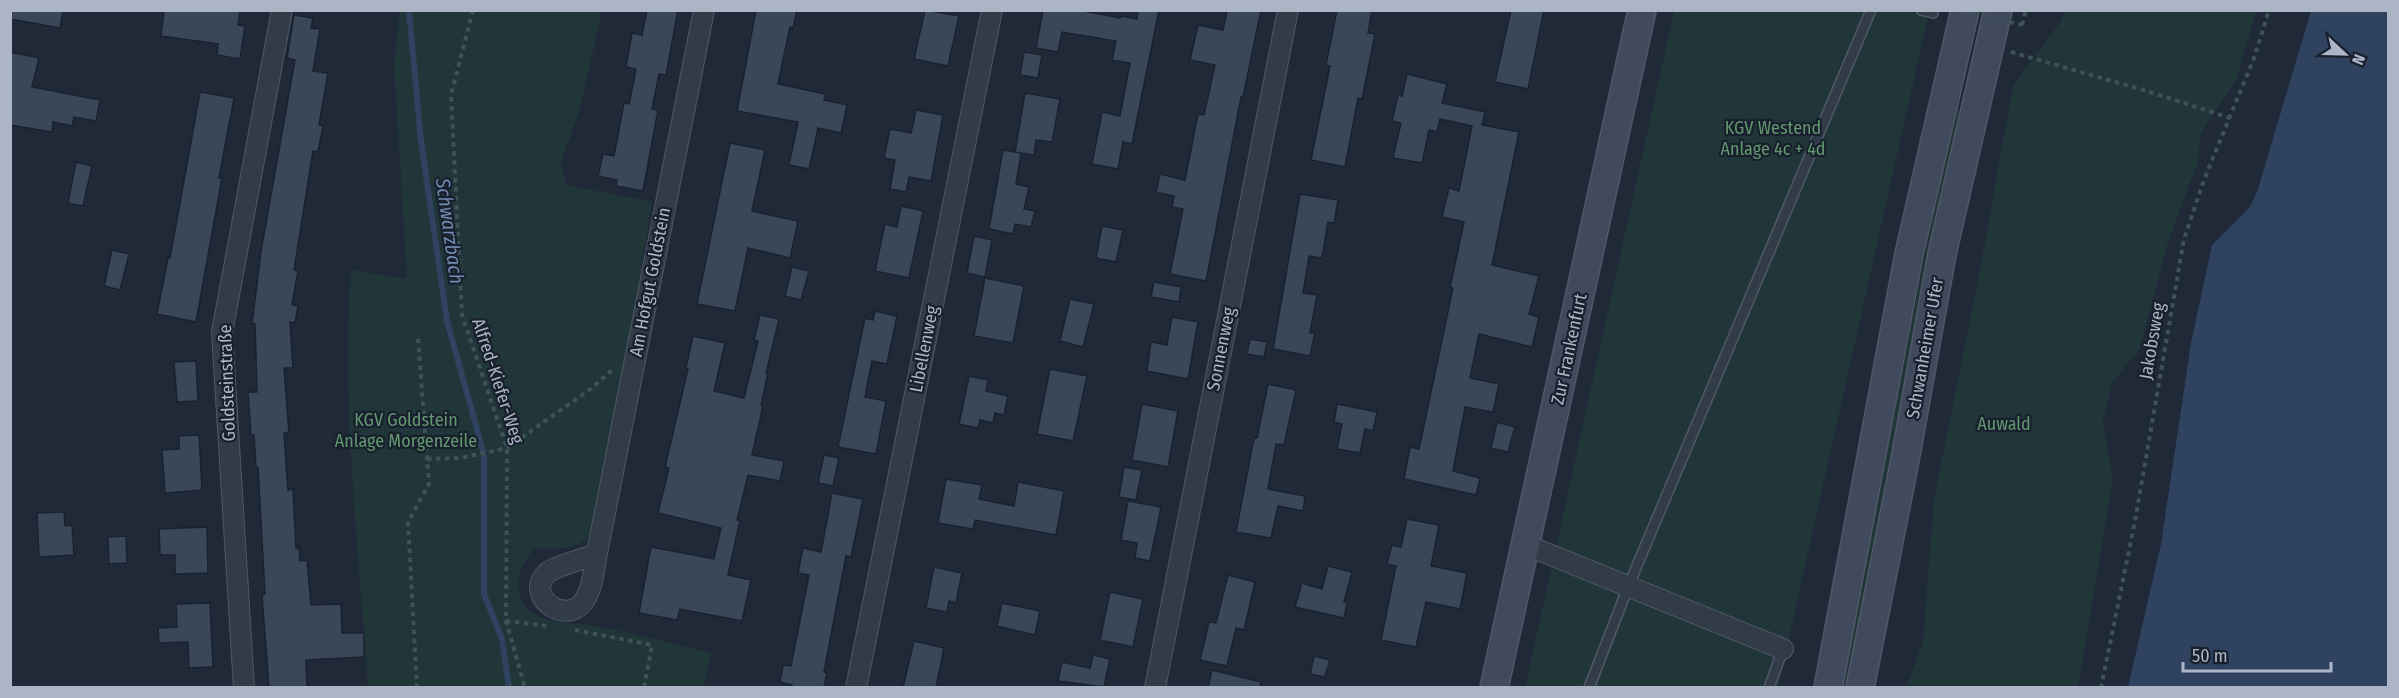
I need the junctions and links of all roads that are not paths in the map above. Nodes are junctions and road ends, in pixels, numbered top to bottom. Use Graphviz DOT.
graph roads {
  1 [pos="282,10"];
  2 [pos="704,10"];
  3 [pos="992,10"];
  4 [pos="1288,10"];
  5 [pos="1642,10"];
  6 [pos="1871,10"];
  7 [pos="1921,10"];
  8 [pos="1965,10"];
  9 [pos="1933,13"];
  10 [pos="2008,21"];
  11 [pos="1526,545"];
  12 [pos="597,553"];
  13 [pos="1628,586"];
  14 [pos="1783,649"];
  15 [pos="244,687"];
  16 [pos="856,687"];
  17 [pos="1155,687"];
  18 [pos="1494,687"];
  19 [pos="1589,687"];
  20 [pos="1769,687"];
  21 [pos="1828,687"];
  22 [pos="1860,687"];
  1 -- 15 [label="street, Goldsteinstraße"];
  2 -- 12 [label="street, Am Hofgut Goldstein"];
  3 -- 16 [label="street, Libellenweg"];
  4 -- 17 [label="street, Sonnenweg"];
  5 -- 11 [label="main road, Zur Frankenfurt"];
  6 -- 13 [label="lane"];
  7 -- 9 [label="lane"];
  8 -- 21 [label="main road, Schwanheimer Ufer"];
  10 -- 22 [label="main road, Schwanheimer Ufer"];
  11 -- 13 [label="street"];
  11 -- 18 [label="main road, Zur Frankenfurt"];
  13 -- 14 [label="street"];
  13 -- 19 [label="lane"];
  14 -- 20 [label="lane"];
}
